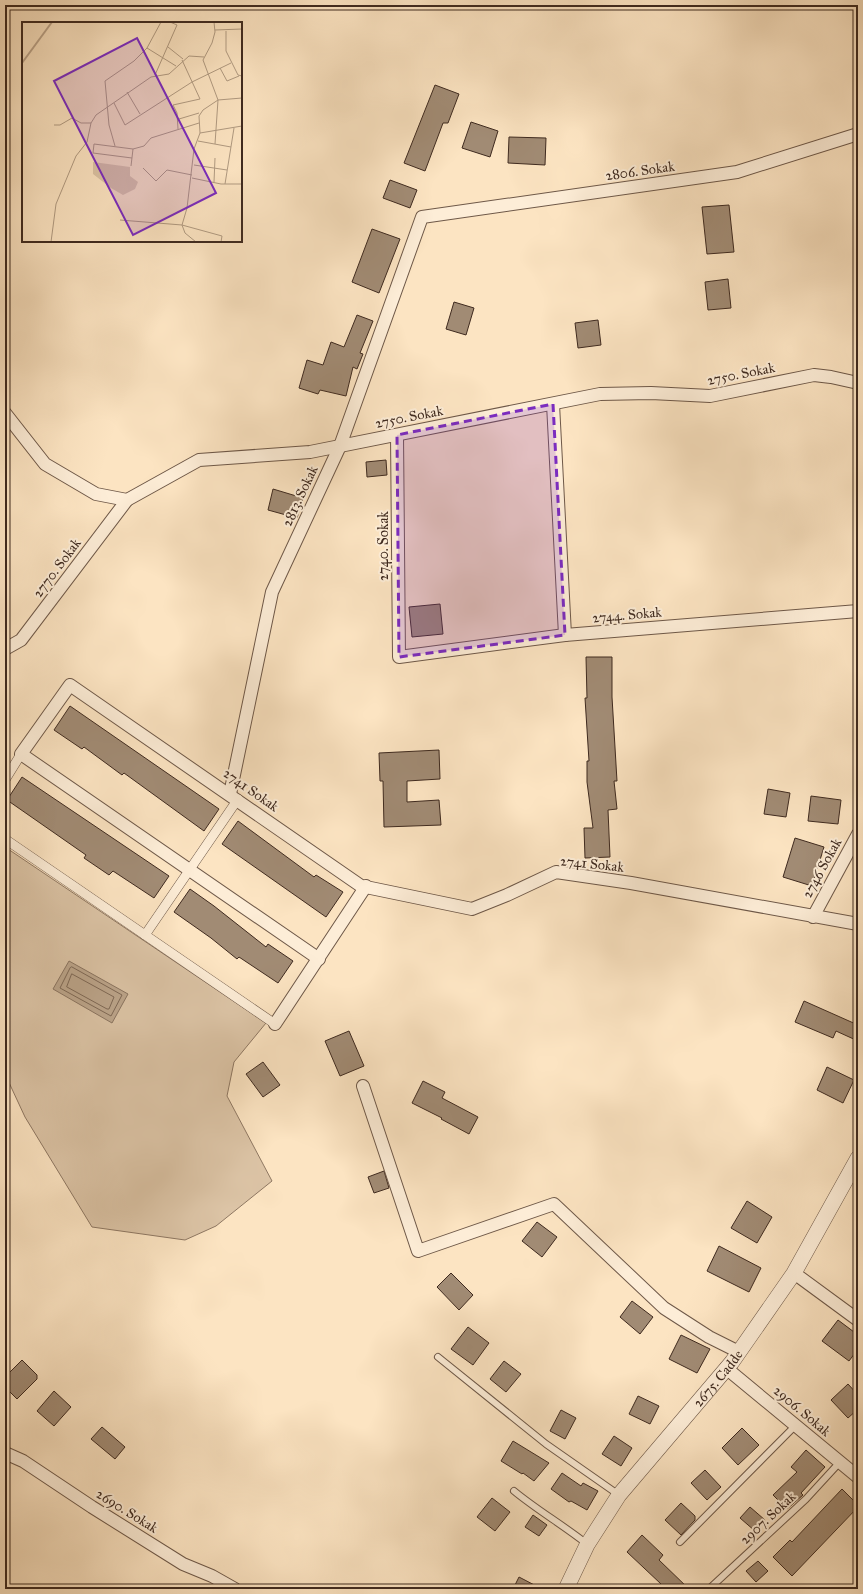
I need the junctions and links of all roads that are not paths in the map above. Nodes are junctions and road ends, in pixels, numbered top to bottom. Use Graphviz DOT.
graph roads {
  1 [pos="858,134"];
  2 [pos="422,217"];
  3 [pos="856,380"];
  4 [pos="553,404"];
  5 [pos="5,413"];
  6 [pos="397,435"];
  7 [pos="340,446"];
  8 [pos="127,500"];
  9 [pos="858,611"];
  10 [pos="565,635"];
  11 [pos="5,649"];
  12 [pos="399,657"];
  13 [pos="20,754"];
  14 [pos="5,780"];
  15 [pos="234,797"];
  16 [pos="858,834"];
  17 [pos="5,839"];
  18 [pos="188,870"];
  19 [pos="366,886"];
  20 [pos="813,917"];
  21 [pos="858,924"];
  22 [pos="144,935"];
  23 [pos="319,959"];
  24 [pos="275,1024"];
  25 [pos="363,1086"];
  26 [pos="858,1158"];
  27 [pos="794,1273"];
  28 [pos="858,1320"];
  29 [pos="739,1352"];
  30 [pos="438,1357"];
  31 [pos="726,1368"];
  32 [pos="796,1426"];
  33 [pos="5,1453"];
  34 [pos="840,1462"];
  35 [pos="858,1477"];
  36 [pos="514,1491"];
  37 [pos="619,1495"];
  38 [pos="680,1542"];
  39 [pos="588,1545"];
  40 [pos="235,1589"];
  41 [pos="566,1589"];
  42 [pos="709,1589"];
  1 -- 2 [label="street, 2806. Sokak"];
  2 -- 7 [label="street, 2813. Sokak"];
  3 -- 4 [label="street, 2750. Sokak"];
  4 -- 6 [label="street, 2750. Sokak"];
  4 -- 10 [label="street"];
  5 -- 8 [label="street"];
  6 -- 7 [label="street, 2750. Sokak"];
  6 -- 12 [label="street, 2740. Sokak"];
  7 -- 8 [label="street, 2750. Sokak"];
  7 -- 15 [label="street, 2813. Sokak"];
  8 -- 11 [label="street, 2770. Sokak"];
  9 -- 10 [label="street, 2744. Sokak"];
  10 -- 12 [label="street, 2744. Sokak"];
  13 -- 14 [label="street"];
  13 -- 15 [label="street, 2741 Sokak"];
  13 -- 18 [label="street"];
  15 -- 18 [label="street"];
  15 -- 19 [label="street, 2741 Sokak"];
  16 -- 20 [label="street, 2746 Sokak"];
  17 -- 22 [label="street"];
  18 -- 22 [label="street"];
  18 -- 23 [label="street"];
  19 -- 20 [label="street, 2741 Sokak"];
  19 -- 23 [label="street"];
  20 -- 21 [label="street, 2741 Sokak"];
  22 -- 24 [label="street"];
  23 -- 24 [label="street"];
  25 -- 29 [label="street"];
  26 -- 27 [label="street, 2675. Cadde"];
  27 -- 28 [label="street"];
  27 -- 29 [label="street, 2675. Cadde"];
  29 -- 31 [label="street, 2675. Cadde"];
  30 -- 37 [label="lane"];
  31 -- 32 [label="street, 2906. Sokak"];
  31 -- 37 [label="street, 2675. Cadde"];
  32 -- 34 [label="street, 2906. Sokak"];
  32 -- 38 [label="lane"];
  33 -- 40 [label="street, 2690. Sokak"];
  34 -- 35 [label="street, 2906. Sokak"];
  34 -- 42 [label="lane, 2907. Sokak"];
  36 -- 39 [label="lane"];
  37 -- 39 [label="street, 2675. Cadde"];
  39 -- 41 [label="street, 2675. Cadde"];
}
